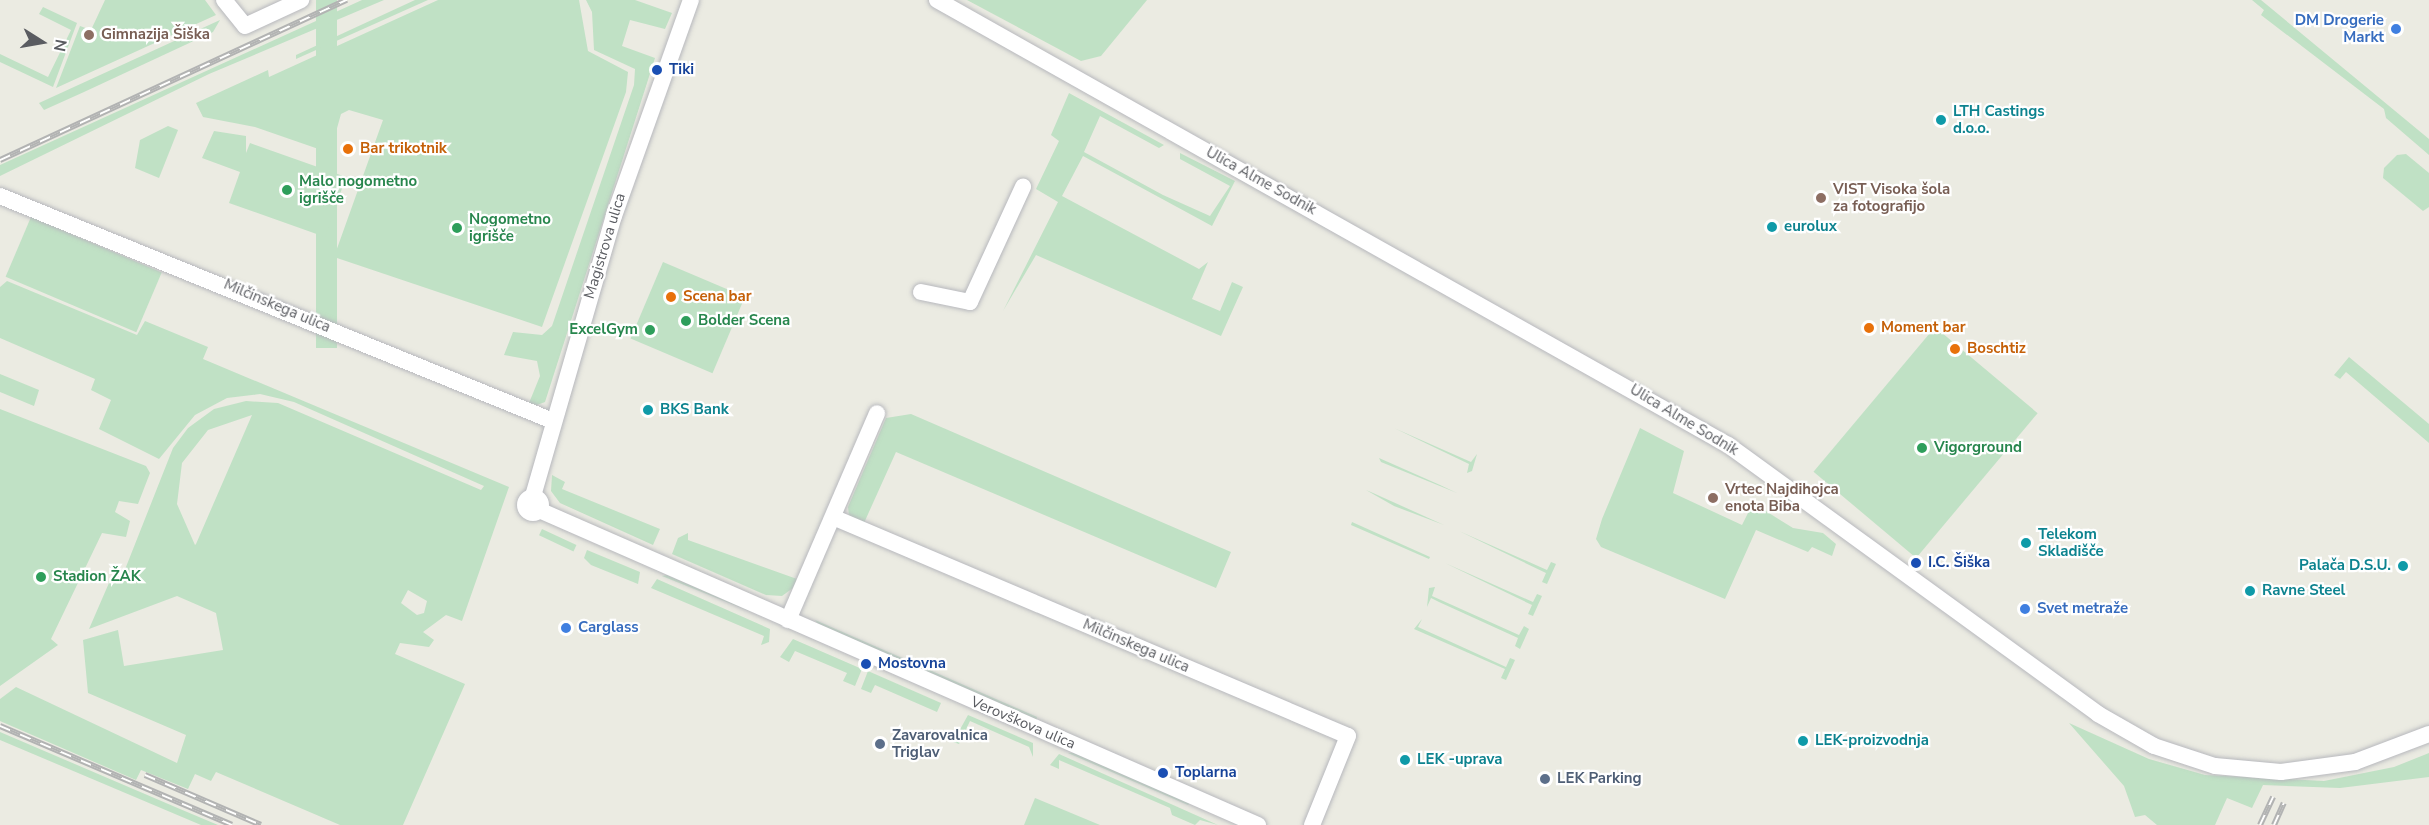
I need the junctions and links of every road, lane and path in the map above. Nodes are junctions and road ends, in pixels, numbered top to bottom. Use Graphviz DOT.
graph roads {
  1 [pos="224,0"];
  2 [pos="301,0"];
  3 [pos="691,0"];
  4 [pos="937,0"];
  5 [pos="1023,187"];
  6 [pos="0,196"];
  7 [pos="921,292"];
  8 [pos="877,413"];
  9 [pos="553,421"];
  10 [pos="536,503"];
  11 [pos="835,518"];
  12 [pos="788,620"];
  13 [pos="2429,734"];
  14 [pos="1258,825"];
  15 [pos="1312,825"];
  1 -- 2 [label="street"];
  3 -- 9 [label="street, Magistrova ulica"];
  4 -- 13 [label="street, Ulica Alme Sodnik"];
  5 -- 7 [label="street"];
  6 -- 9 [label="street, Milčinskega ulica"];
  8 -- 11 [label="street"];
  9 -- 10 [label="street, Magistrova ulica"];
  10 -- 12 [label="street, Verovškova ulica"];
  11 -- 12 [label="street"];
  11 -- 15 [label="street, Milčinskega ulica"];
  12 -- 14 [label="street, Verovškova ulica"];
}
